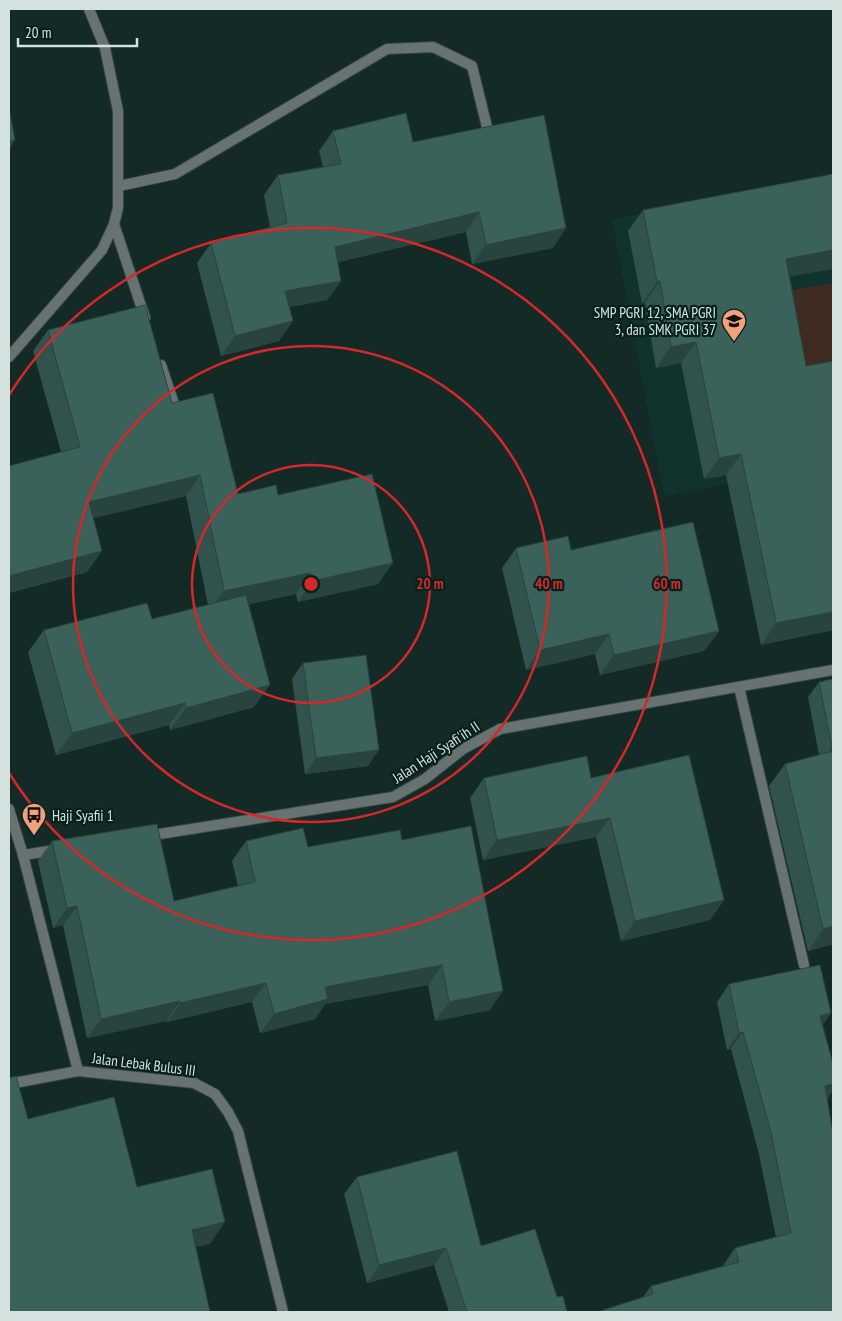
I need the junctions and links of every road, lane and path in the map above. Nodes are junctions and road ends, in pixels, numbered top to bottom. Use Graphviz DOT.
graph roads {
  1 [pos="89,9"];
  2 [pos="487,127"];
  3 [pos="120,186"];
  4 [pos="114,224"];
  5 [pos="148,327"];
  6 [pos="158,355"];
  7 [pos="9,357"];
  8 [pos="176,410"];
  9 [pos="833,670"];
  10 [pos="739,687"];
  11 [pos="9,809"];
  12 [pos="140,837"];
  13 [pos="62,849"];
  14 [pos="23,855"];
  15 [pos="804,965"];
  16 [pos="78,1071"];
  17 [pos="9,1084"];
  18 [pos="283,1312"];
  1 -- 3 [label="street"];
  2 -- 3 [label="street"];
  3 -- 4 [label="street"];
  4 -- 5 [label="street"];
  4 -- 7 [label="street"];
  6 -- 8 [label="street"];
  9 -- 10 [label="street, Jalan Haji Syafi'ih II"];
  10 -- 12 [label="street, Jalan Haji Syafi'ih II"];
  10 -- 15 [label="street"];
  11 -- 14 [label="street, Jalan Lebak Bulus III"];
  13 -- 14 [label="street"];
  14 -- 16 [label="street, Jalan Lebak Bulus III"];
  16 -- 17 [label="street"];
  16 -- 18 [label="street, Jalan Lebak Bulus III"];
}
